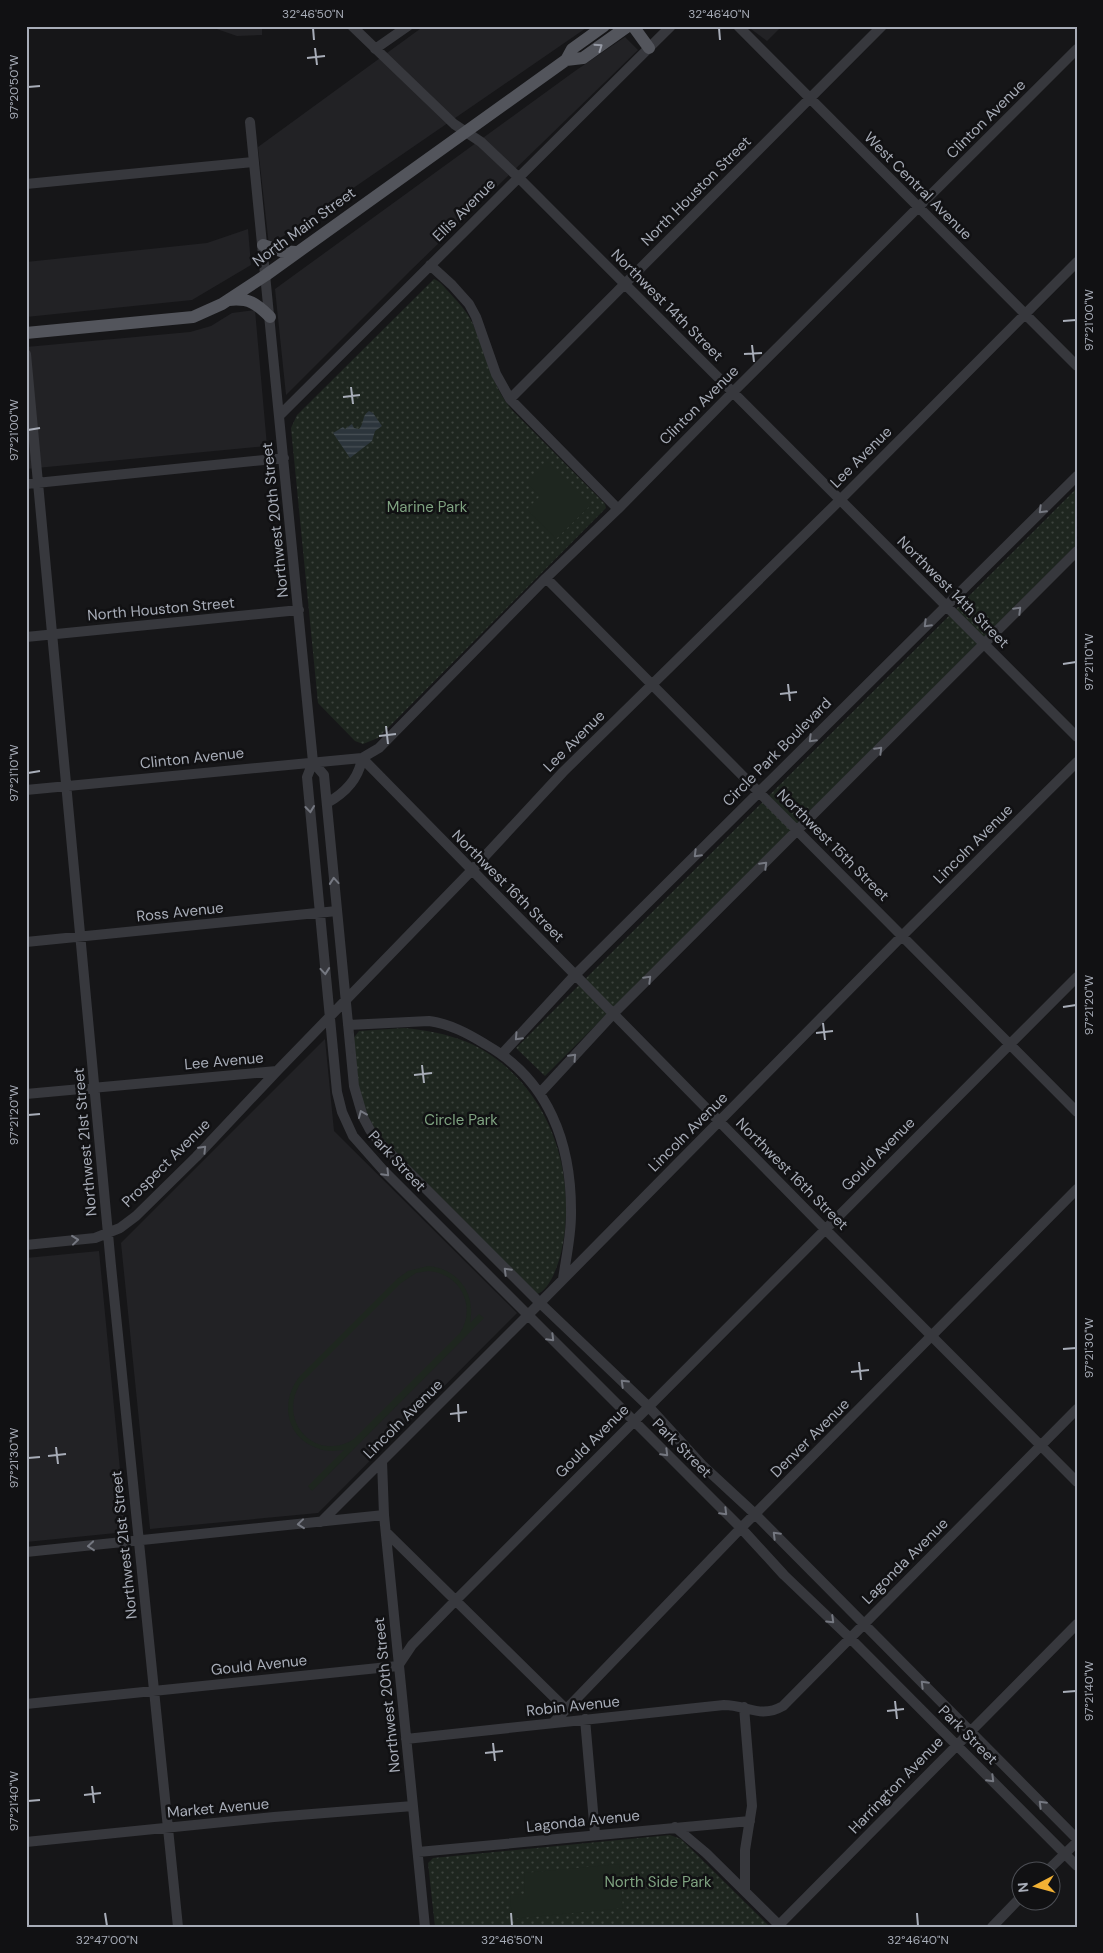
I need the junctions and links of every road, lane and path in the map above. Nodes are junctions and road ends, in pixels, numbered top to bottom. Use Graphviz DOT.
graph roads {
  1 [pos="352,26"];
  2 [pos="408,26"];
  3 [pos="604,26"];
  4 [pos="628,26"];
  5 [pos="632,26"];
  6 [pos="671,26"];
  7 [pos="738,26"];
  8 [pos="882,26"];
  9 [pos="649,48"];
  10 [pos="375,49"];
  11 [pos="1077,49"];
  12 [pos="566,60"];
  13 [pos="810,98"];
  14 [pos="250,122"];
  15 [pos="466,132"];
  16 [pos="253,162"];
  17 [pos="518,177"];
  18 [pos="26,184"];
  19 [pos="918,207"];
  20 [pos="263,245"];
  21 [pos="296,252"];
  22 [pos="1077,262"];
  23 [pos="430,265"];
  24 [pos="266,275"];
  25 [pos="625,284"];
  26 [pos="228,300"];
  27 [pos="1024,313"];
  28 [pos="270,317"];
  29 [pos="26,334"];
  30 [pos="26,354"];
  31 [pos="1077,366"];
  32 [pos="732,392"];
  33 [pos="510,399"];
  34 [pos="280,415"];
  35 [pos="284,458"];
  36 [pos="1077,476"];
  37 [pos="38,483"];
  38 [pos="26,484"];
  39 [pos="840,500"];
  40 [pos="618,509"];
  41 [pos="1077,551"];
  42 [pos="546,578"];
  43 [pos="945,606"];
  44 [pos="299,610"];
  45 [pos="52,634"];
  46 [pos="26,637"];
  47 [pos="984,644"];
  48 [pos="652,685"];
  49 [pos="1077,736"];
  50 [pos="362,758"];
  51 [pos="313,762"];
  52 [pos="1077,762"];
  53 [pos="66,786"];
  54 [pos="26,790"];
  55 [pos="758,792"];
  56 [pos="327,803"];
  57 [pos="798,831"];
  58 [pos="472,870"];
  59 [pos="337,911"];
  60 [pos="320,913"];
  61 [pos="82,936"];
  62 [pos="902,936"];
  63 [pos="26,942"];
  64 [pos="575,975"];
  65 [pos="1077,977"];
  66 [pos="346,999"];
  67 [pos="613,1014"];
  68 [pos="330,1018"];
  69 [pos="348,1025"];
  70 [pos="1010,1044"];
  71 [pos="503,1054"];
  72 [pos="277,1071"];
  73 [pos="96,1088"];
  74 [pos="540,1093"];
  75 [pos="26,1094"];
  76 [pos="1077,1112"];
  77 [pos="719,1122"];
  78 [pos="1077,1189"];
  79 [pos="825,1229"];
  80 [pos="109,1233"];
  81 [pos="26,1244"];
  82 [pos="563,1279"];
  83 [pos="540,1303"];
  84 [pos="528,1316"];
  85 [pos="932,1336"];
  86 [pos="648,1406"];
  87 [pos="1077,1409"];
  88 [pos="633,1421"];
  89 [pos="1041,1445"];
  90 [pos="382,1460"];
  91 [pos="1077,1482"];
  92 [pos="755,1514"];
  93 [pos="384,1516"];
  94 [pos="321,1522"];
  95 [pos="741,1528"];
  96 [pos="386,1532"];
  97 [pos="139,1542"];
  98 [pos="26,1552"];
  99 [pos="455,1601"];
  100 [pos="864,1624"];
  101 [pos="1077,1624"];
  102 [pos="850,1638"];
  103 [pos="398,1666"];
  104 [pos="155,1691"];
  105 [pos="26,1704"];
  106 [pos="744,1707"];
  107 [pos="566,1709"];
  108 [pos="585,1719"];
  109 [pos="553,1723"];
  110 [pos="970,1731"];
  111 [pos="406,1739"];
  112 [pos="957,1745"];
  113 [pos="413,1806"];
  114 [pos="750,1821"];
  115 [pos="168,1827"];
  116 [pos="675,1827"];
  117 [pos="595,1834"];
  118 [pos="1077,1840"];
  119 [pos="26,1842"];
  120 [pos="418,1852"];
  121 [pos="1065,1854"];
  122 [pos="1059,1860"];
  123 [pos="1077,1866"];
  124 [pos="745,1891"];
  125 [pos="1010,1908"];
  126 [pos="780,1926"];
  127 [pos="178,1927"];
  128 [pos="425,1927"];
  129 [pos="992,1927"];
  1 -- 10 [label="street, Northwest 14th Street"];
  2 -- 10 [label="street"];
  3 -- 12 [label="main road, North Main Street"];
  12 -- 4 [label="main road, North Main Street, one-way"];
  5 -- 9 [label="main road"];
  6 -- 9 [label="street, Ellis Avenue"];
  7 -- 13 [label="street, West Central Avenue"];
  8 -- 13 [label="street, North Houston Street"];
  9 -- 17 [label="street, Ellis Avenue"];
  10 -- 15 [label="street, Northwest 14th Street"];
  11 -- 19 [label="street, Clinton Avenue"];
  12 -- 15 [label="main road, North Main Street"];
  13 -- 19 [label="street, West Central Avenue"];
  13 -- 25 [label="street, North Houston Street"];
  14 -- 16 [label="street, Northwest 20th Street"];
  15 -- 17 [label="street, Northwest 14th Street"];
  15 -- 21 [label="main road, North Main Street"];
  16 -- 18 [label="street"];
  16 -- 20 [label="street, Northwest 20th Street"];
  17 -- 23 [label="street, Ellis Avenue"];
  17 -- 25 [label="street, Northwest 14th Street"];
  19 -- 27 [label="street, West Central Avenue"];
  19 -- 32 [label="street, Clinton Avenue"];
  20 -- 21 [label="main road"];
  20 -- 24 [label="street, Northwest 20th Street"];
  21 -- 24 [label="main road, North Main Street"];
  22 -- 27 [label="street, Lee Avenue"];
  23 -- 33 [label="street"];
  23 -- 34 [label="street, Ellis Avenue"];
  24 -- 26 [label="main road, North Main Street"];
  24 -- 28 [label="street, Northwest 20th Street"];
  25 -- 32 [label="street, Northwest 14th Street"];
  25 -- 33 [label="street, North Houston Street"];
  26 -- 28 [label="main road"];
  26 -- 29 [label="main road, North Main Street"];
  27 -- 31 [label="street, West Central Avenue"];
  27 -- 39 [label="street, Lee Avenue"];
  28 -- 34 [label="street, Northwest 20th Street"];
  30 -- 37 [label="street, Northwest 21st Street"];
  32 -- 39 [label="street, Northwest 14th Street"];
  32 -- 40 [label="street, Clinton Avenue"];
  33 -- 40 [label="street"];
  34 -- 35 [label="street, Northwest 20th Street"];
  35 -- 37 [label="street"];
  35 -- 44 [label="street, Northwest 20th Street"];
  36 -- 43 [label="street, Circle Park Boulevard, one-way"];
  37 -- 38 [label="street"];
  37 -- 45 [label="street, Northwest 21st Street"];
  39 -- 43 [label="street, Northwest 14th Street"];
  39 -- 48 [label="street, Lee Avenue"];
  40 -- 42 [label="street, Clinton Avenue"];
  47 -- 41 [label="street, one-way"];
  42 -- 48 [label="street, Northwest 15th Street"];
  42 -- 50 [label="street, Clinton Avenue"];
  43 -- 47 [label="street, Northwest 14th Street"];
  43 -- 55 [label="street, Circle Park Boulevard, one-way"];
  44 -- 45 [label="street, North Houston Street"];
  44 -- 51 [label="street, Northwest 20th Street"];
  45 -- 46 [label="street, North Houston Street"];
  45 -- 53 [label="street, Northwest 21st Street"];
  47 -- 49 [label="street, Northwest 14th Street"];
  57 -- 47 [label="street, one-way"];
  48 -- 55 [label="street, Northwest 15th Street"];
  48 -- 58 [label="street, Lee Avenue"];
  50 -- 51 [label="street, Clinton Avenue"];
  50 -- 56 [label="street"];
  50 -- 58 [label="street, Northwest 16th Street"];
  51 -- 53 [label="street, Clinton Avenue"];
  51 -- 56 [label="street, Northwest 20th Street"];
  51 -- 60 [label="street, Northwest 20th Street, one-way"];
  52 -- 62 [label="street, Lincoln Avenue"];
  53 -- 54 [label="street, Clinton Avenue"];
  53 -- 61 [label="street, Northwest 21st Street"];
  55 -- 57 [label="street, Northwest 15th Street"];
  55 -- 64 [label="street, Circle Park Boulevard, one-way"];
  59 -- 56 [label="street, Northwest 20th Street, one-way"];
  57 -- 62 [label="street, Northwest 15th Street"];
  67 -- 57 [label="street, one-way"];
  58 -- 64 [label="street, Northwest 16th Street"];
  58 -- 66 [label="street, Lee Avenue"];
  59 -- 60 [label="street, Ross Avenue"];
  59 -- 66 [label="street, Northwest 20th Street"];
  60 -- 61 [label="street, Ross Avenue"];
  60 -- 68 [label="street, Northwest 20th Street, one-way"];
  61 -- 63 [label="street, Ross Avenue"];
  61 -- 73 [label="street, Northwest 21st Street"];
  62 -- 70 [label="street, Northwest 15th Street"];
  62 -- 77 [label="street, Lincoln Avenue"];
  64 -- 67 [label="street, Northwest 16th Street"];
  64 -- 71 [label="street, Circle Park Boulevard, one-way"];
  65 -- 70 [label="street, Gould Avenue"];
  66 -- 68 [label="street, Lee Avenue"];
  66 -- 69 [label="street, Park Street"];
  74 -- 67 [label="street, one-way"];
  67 -- 77 [label="street, Northwest 16th Street"];
  68 -- 72 [label="street, Lee Avenue"];
  68 -- 84 [label="street, Park Street, one-way"];
  69 -- 71 [label="street"];
  83 -- 69 [label="street, Park Street, one-way"];
  70 -- 76 [label="street, Northwest 15th Street"];
  70 -- 79 [label="street, Gould Avenue"];
  71 -- 74 [label="street"];
  72 -- 73 [label="street, Lee Avenue"];
  80 -- 72 [label="street, Prospect Avenue, one-way"];
  73 -- 75 [label="street, Lee Avenue"];
  73 -- 80 [label="street, Northwest 21st Street"];
  74 -- 82 [label="street"];
  77 -- 79 [label="street, Northwest 16th Street"];
  77 -- 82 [label="street, Lincoln Avenue"];
  78 -- 85 [label="street, Denver Avenue"];
  79 -- 85 [label="street, Northwest 16th Street"];
  79 -- 86 [label="street, Gould Avenue"];
  81 -- 80 [label="street, Prospect Avenue, one-way"];
  80 -- 97 [label="street, Northwest 21st Street"];
  82 -- 83 [label="street, Lincoln Avenue"];
  83 -- 84 [label="street, Lincoln Avenue"];
  86 -- 83 [label="street, Park Street, one-way"];
  84 -- 88 [label="street, Park Street, one-way"];
  84 -- 90 [label="street, Lincoln Avenue"];
  85 -- 89 [label="street, Northwest 16th Street"];
  85 -- 92 [label="street, Denver Avenue"];
  86 -- 88 [label="street, Gould Avenue"];
  86 -- 92 [label="street, Park Street"];
  87 -- 89 [label="street, Lagonda Avenue"];
  88 -- 95 [label="street, Park Street, one-way"];
  88 -- 99 [label="street, Gould Avenue"];
  89 -- 91 [label="street, Northwest 16th Street"];
  89 -- 100 [label="street, Lagonda Avenue"];
  90 -- 93 [label="street, Northwest 20th Street"];
  90 -- 94 [label="street, Lincoln Avenue"];
  92 -- 95 [label="street, Denver Avenue"];
  100 -- 92 [label="street, Park Street, one-way"];
  93 -- 94 [label="street"];
  93 -- 96 [label="street, Northwest 20th Street"];
  94 -- 97 [label="street, one-way"];
  95 -- 102 [label="street, Park Street, one-way"];
  95 -- 107 [label="street, Denver Avenue"];
  96 -- 99 [label="street"];
  96 -- 103 [label="street, Northwest 20th Street"];
  97 -- 98 [label="street, one-way"];
  97 -- 104 [label="street, Northwest 21st Street"];
  99 -- 103 [label="street, Gould Avenue"];
  99 -- 107 [label="street"];
  100 -- 102 [label="street, Lagonda Avenue"];
  110 -- 100 [label="street, Park Street, one-way"];
  101 -- 110 [label="street, Harrington Avenue"];
  102 -- 106 [label="street, Lagonda Avenue"];
  102 -- 112 [label="street, Park Street"];
  103 -- 104 [label="street, Gould Avenue"];
  103 -- 111 [label="street, Northwest 20th Street"];
  104 -- 105 [label="street, Gould Avenue"];
  104 -- 115 [label="street, Northwest 21st Street"];
  106 -- 108 [label="street, Robin Avenue"];
  106 -- 114 [label="street"];
  107 -- 109 [label="street, Denver Avenue"];
  108 -- 109 [label="street, Robin Avenue"];
  108 -- 117 [label="street"];
  109 -- 111 [label="street, Robin Avenue"];
  110 -- 112 [label="street, Harrington Avenue"];
  118 -- 110 [label="street, Park Street, one-way"];
  111 -- 113 [label="street, Northwest 20th Street"];
  112 -- 121 [label="street, Park Street, one-way"];
  112 -- 126 [label="street, Harrington Avenue"];
  113 -- 115 [label="street, Market Avenue"];
  113 -- 120 [label="street, Northwest 20th Street"];
  114 -- 116 [label="street, Lagonda Avenue"];
  114 -- 124 [label="street"];
  115 -- 119 [label="street, Market Avenue"];
  115 -- 127 [label="street, Northwest 21st Street"];
  116 -- 117 [label="street, Lagonda Avenue"];
  116 -- 124 [label="street"];
  117 -- 120 [label="street, Lagonda Avenue"];
  118 -- 121 [label="street"];
  120 -- 128 [label="street, Northwest 20th Street"];
  121 -- 122 [label="street"];
  121 -- 123 [label="street, Park Street"];
  124 -- 126 [label="street"];
  125 -- 129 [label="street"];
}
